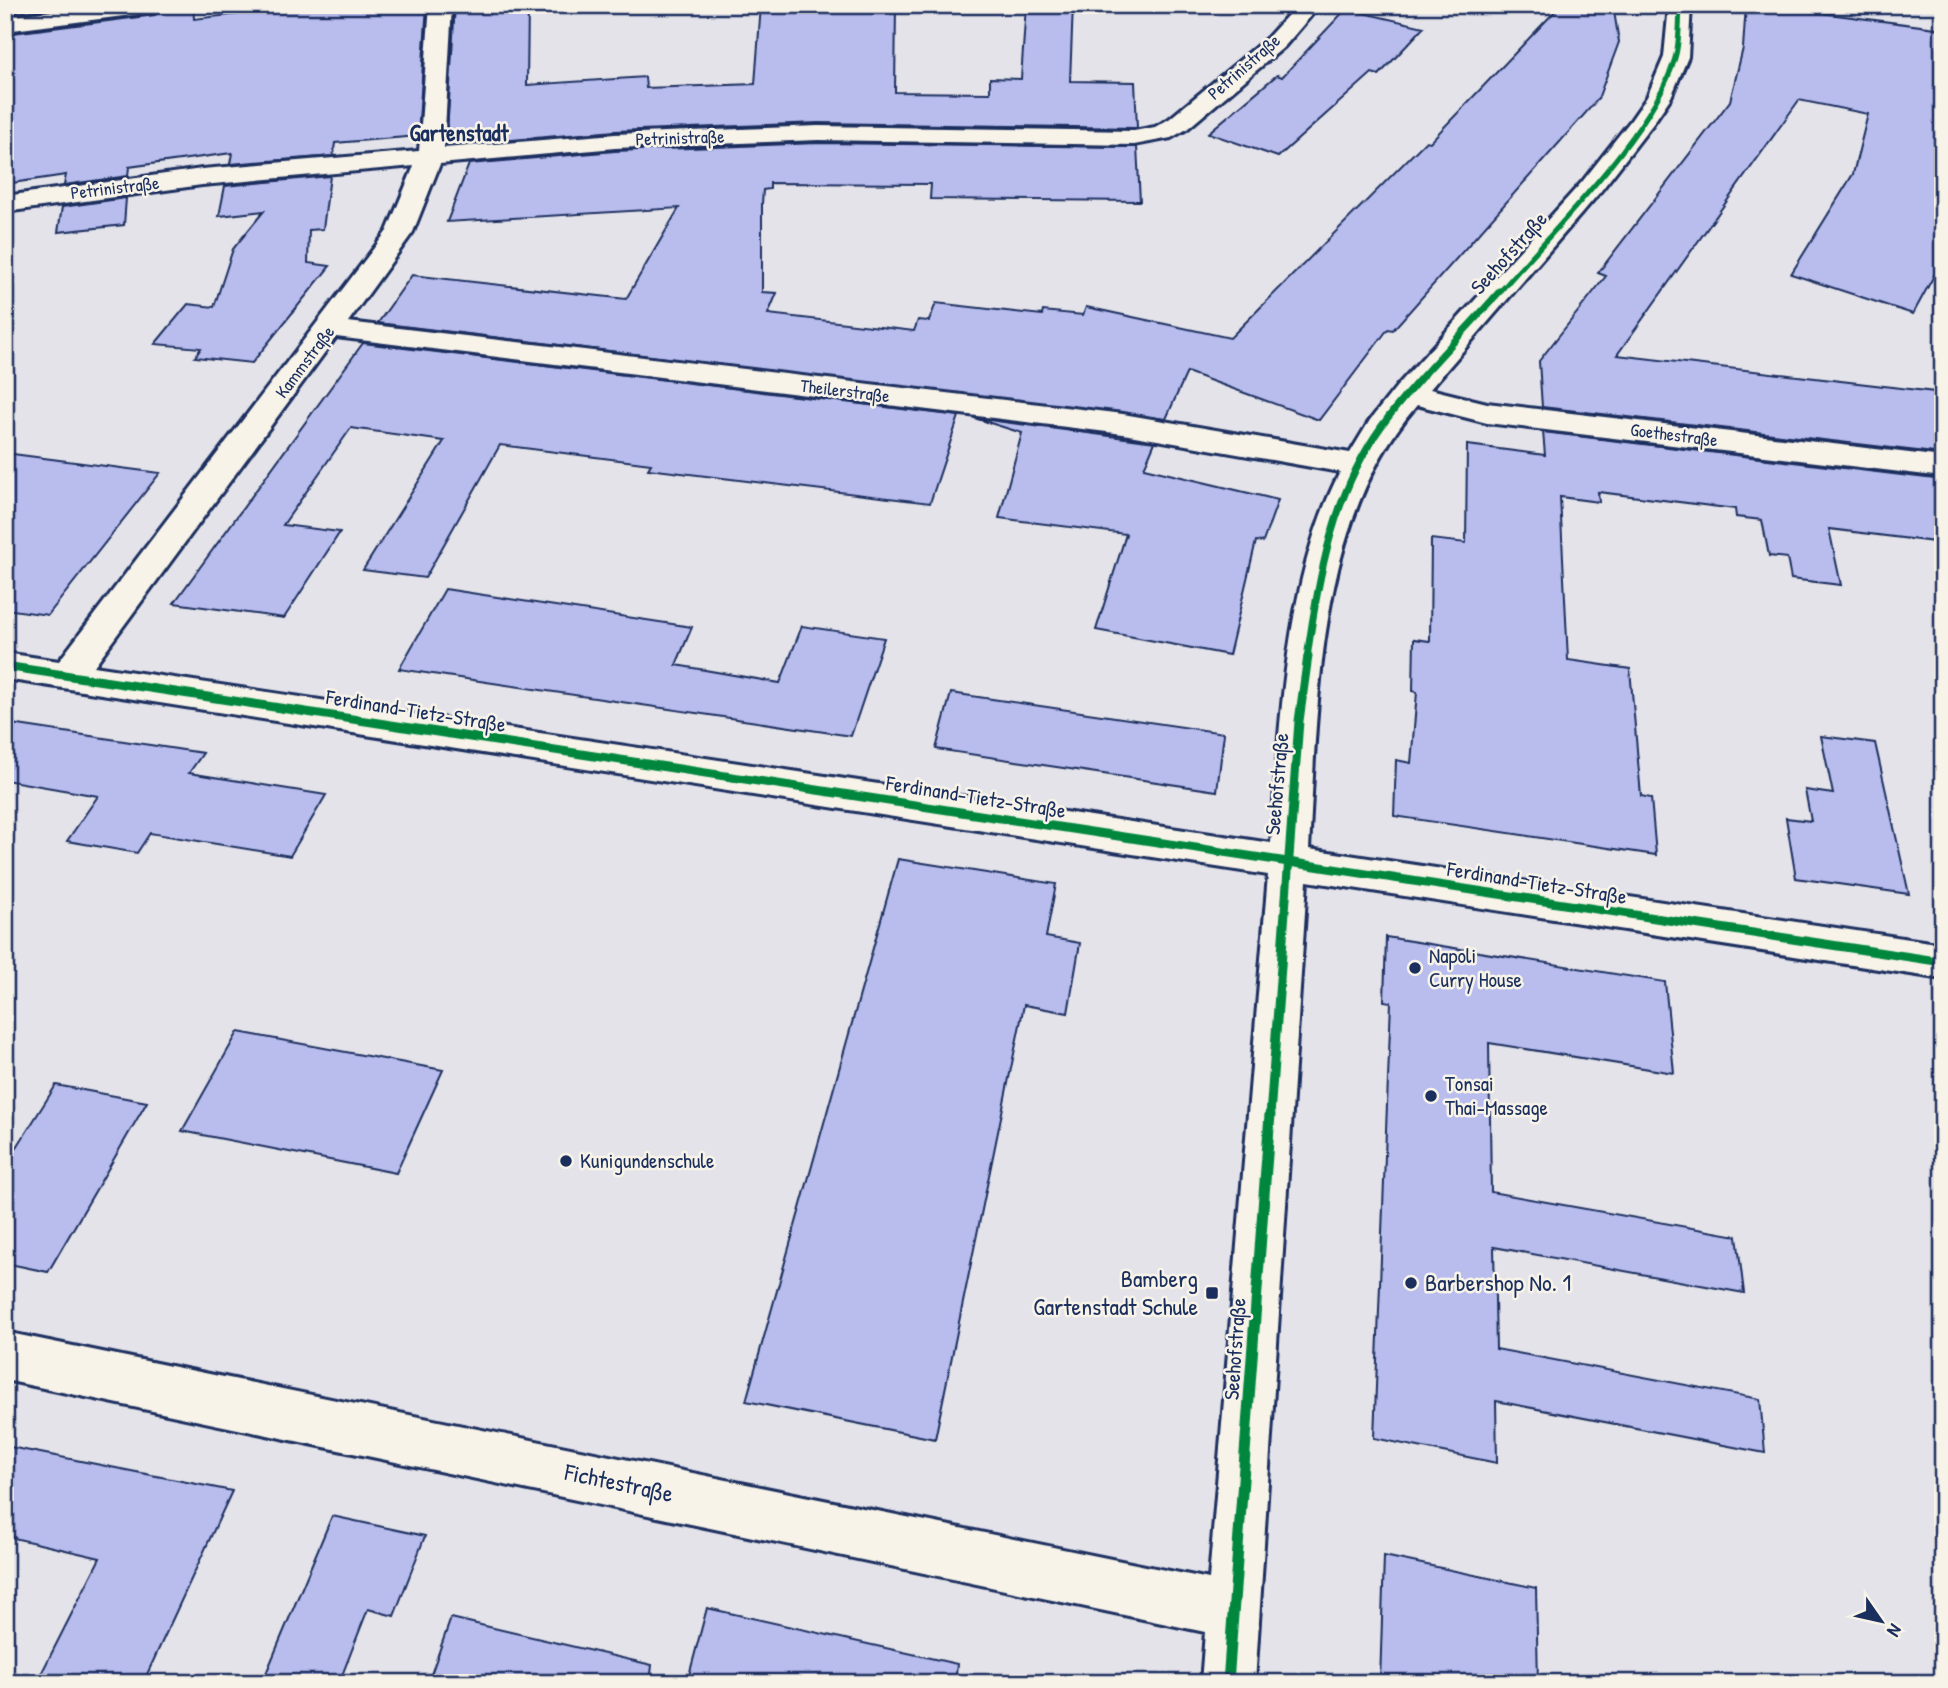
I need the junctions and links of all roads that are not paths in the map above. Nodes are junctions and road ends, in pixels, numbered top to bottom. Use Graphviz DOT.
graph roads {
  1 [pos="155,5"];
  2 [pos="441,5"];
  3 [pos="1309,5"];
  4 [pos="1680,5"];
  5 [pos="5,24"];
  6 [pos="431,155"];
  7 [pos="5,204"];
  8 [pos="331,328"];
  9 [pos="1408,393"];
  10 [pos="1359,465"];
  11 [pos="1943,467"];
  12 [pos="5,666"];
  13 [pos="68,676"];
  14 [pos="1288,862"];
  15 [pos="1943,962"];
  16 [pos="5,1356"];
  17 [pos="1233,1611"];
  18 [pos="1228,1683"];
  1 -- 5 [label="street"];
  2 -- 6 [label="street, Kammstraße"];
  3 -- 6 [label="street, Petrinistraße"];
  4 -- 9 [label="street, Seehofstraße"];
  6 -- 7 [label="street, Petrinistraße"];
  6 -- 8 [label="street, Kammstraße"];
  8 -- 10 [label="street, Theilerstraße"];
  8 -- 13 [label="street, Kammstraße"];
  9 -- 10 [label="street, Seehofstraße"];
  9 -- 11 [label="street, Goethestraße"];
  10 -- 14 [label="street, Seehofstraße"];
  12 -- 13 [label="street, Ferdinand-Tietz-Straße"];
  13 -- 14 [label="street, Ferdinand-Tietz-Straße"];
  14 -- 15 [label="street, Ferdinand-Tietz-Straße"];
  14 -- 17 [label="street, Seehofstraße"];
  16 -- 17 [label="street, Fichtestraße"];
  17 -- 18 [label="street, Seehofstraße"];
}
